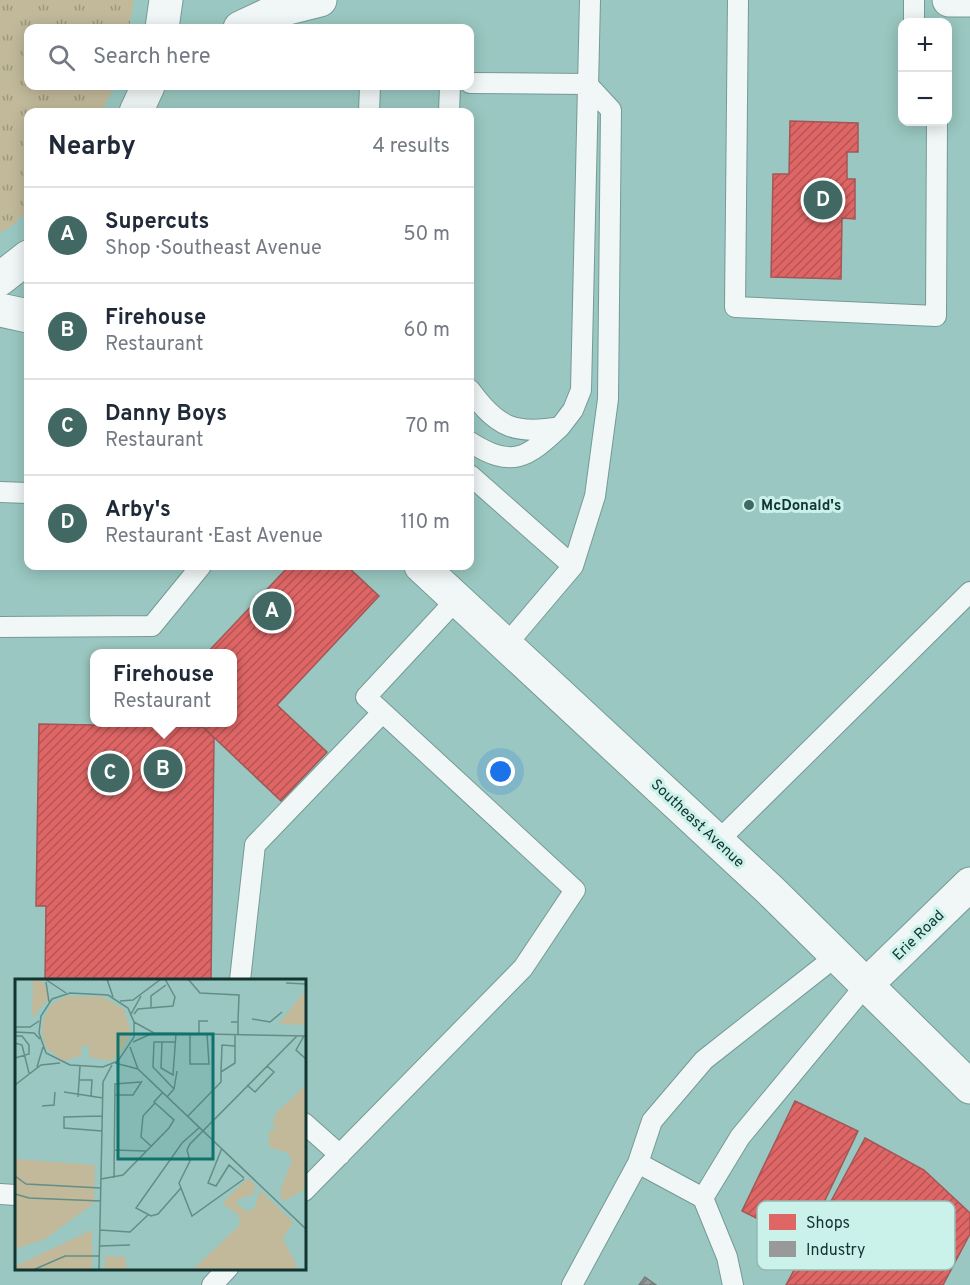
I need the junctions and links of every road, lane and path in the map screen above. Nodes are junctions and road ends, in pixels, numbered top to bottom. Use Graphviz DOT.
graph roads {
  1 [pos="166,0"];
  2 [pos="320,0"];
  3 [pos="590,0"];
  4 [pos="738,0"];
  5 [pos="914,0"];
  6 [pos="949,0"];
  7 [pos="970,0"];
  8 [pos="914,18"];
  9 [pos="163,24"];
  10 [pos="248,24"];
  11 [pos="474,83"];
  12 [pos="587,84"];
  13 [pos="370,90"];
  14 [pos="450,90"];
  15 [pos="369,108"];
  16 [pos="449,108"];
  17 [pos="937,126"];
  18 [pos="24,260"];
  19 [pos="0,279"];
  20 [pos="0,310"];
  21 [pos="24,315"];
  22 [pos="474,396"];
  23 [pos="560,427"];
  24 [pos="474,444"];
  25 [pos="474,479"];
  26 [pos="0,492"];
  27 [pos="24,493"];
  28 [pos="573,566"];
  29 [pos="198,570"];
  30 [pos="426,570"];
  31 [pos="970,592"];
  32 [pos="457,598"];
  33 [pos="0,627"];
  34 [pos="506,645"];
  35 [pos="382,713"];
  36 [pos="718,841"];
  37 [pos="970,884"];
  38 [pos="835,957"];
  39 [pos="240,979"];
  40 [pos="866,986"];
  41 [pos="970,1087"];
  42 [pos="306,1126"];
  43 [pos="340,1155"];
  44 [pos="638,1163"];
  45 [pos="306,1189"];
  46 [pos="0,1194"];
  47 [pos="15,1195"];
  48 [pos="703,1198"];
  49 [pos="227,1270"];
  50 [pos="212,1285"];
  51 [pos="572,1285"];
  52 [pos="733,1285"];
  1 -- 9 [label="street"];
  2 -- 10 [label="street"];
  3 -- 12 [label="lane"];
  4 -- 17 [label="lane"];
  5 -- 8 [label="lane"];
  6 -- 7 [label="street"];
  11 -- 12 [label="lane"];
  12 -- 23 [label="lane"];
  12 -- 28 [label="lane"];
  13 -- 15 [label="lane"];
  14 -- 16 [label="lane"];
  18 -- 19 [label="street"];
  20 -- 21 [label="street"];
  22 -- 23 [label="lane"];
  23 -- 24 [label="lane"];
  25 -- 28 [label="lane"];
  26 -- 27 [label="lane"];
  28 -- 34 [label="lane"];
  29 -- 33 [label="lane"];
  30 -- 32 [label="street, Southeast Avenue"];
  31 -- 36 [label="lane"];
  32 -- 34 [label="street, Southeast Avenue"];
  32 -- 35 [label="lane"];
  34 -- 36 [label="street, Southeast Avenue"];
  35 -- 39 [label="lane"];
  35 -- 43 [label="lane"];
  36 -- 38 [label="street, Southeast Avenue"];
  37 -- 40 [label="street, Erie Road"];
  38 -- 40 [label="street, Southeast Avenue"];
  38 -- 44 [label="lane"];
  40 -- 41 [label="street, Southeast Avenue"];
  40 -- 48 [label="lane"];
  42 -- 43 [label="lane"];
  43 -- 45 [label="lane"];
  44 -- 48 [label="lane"];
  44 -- 51 [label="lane"];
  46 -- 47 [label="lane"];
  48 -- 52 [label="lane"];
  49 -- 50 [label="lane"];
}
